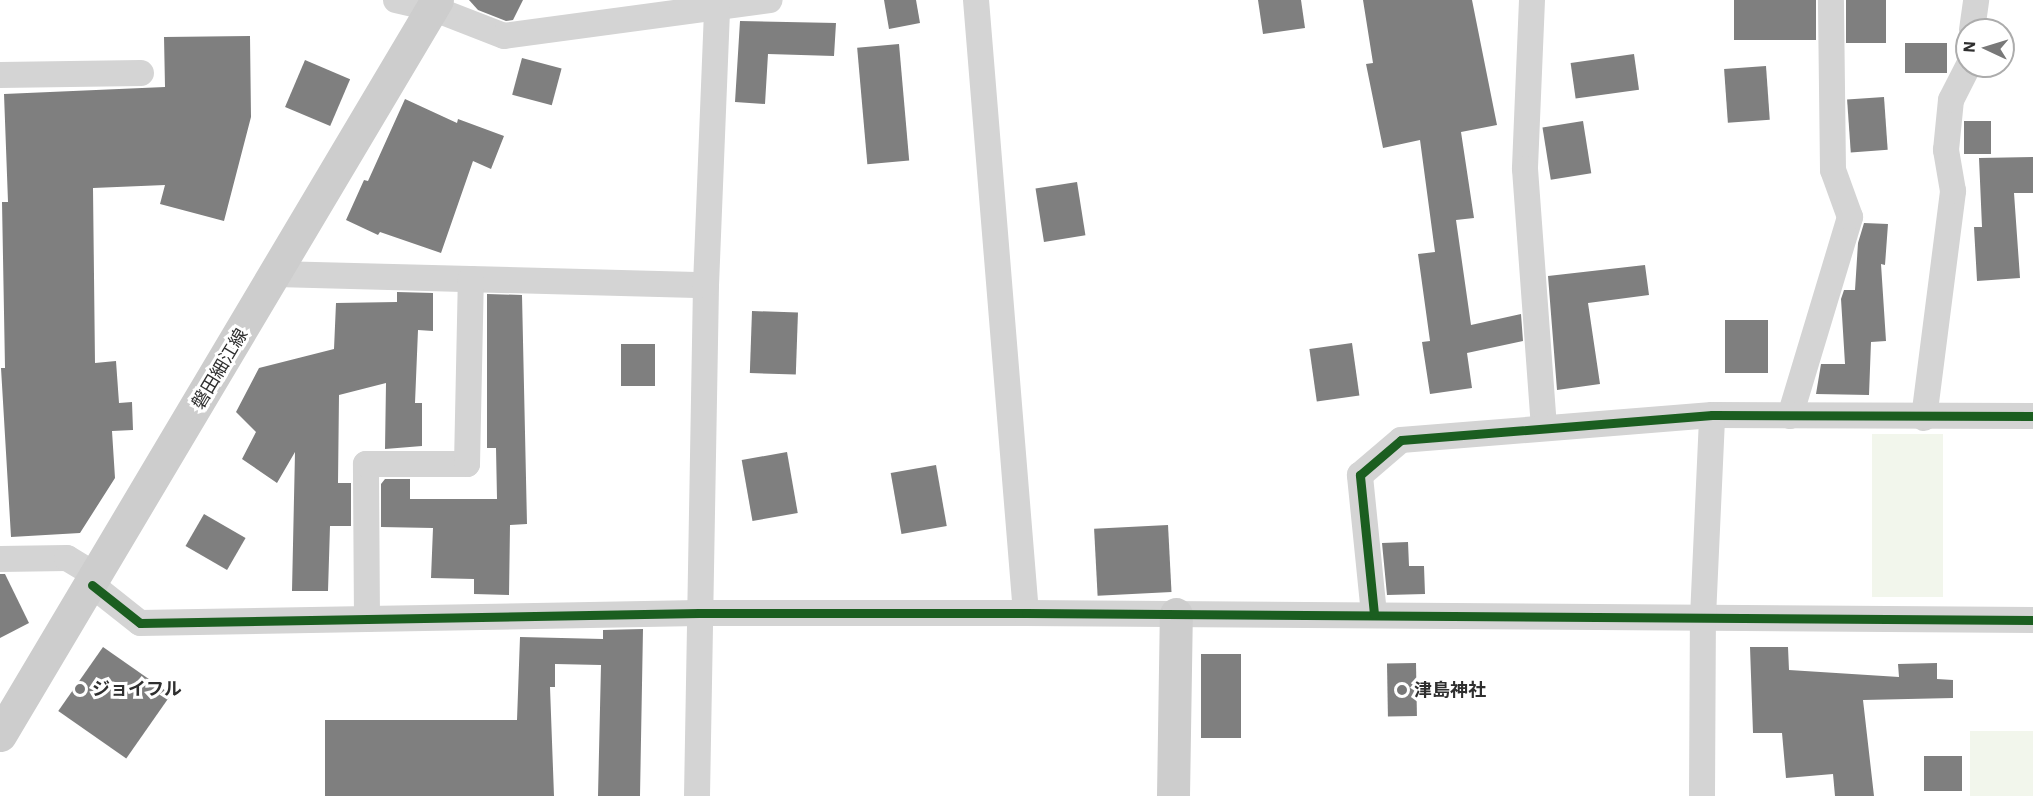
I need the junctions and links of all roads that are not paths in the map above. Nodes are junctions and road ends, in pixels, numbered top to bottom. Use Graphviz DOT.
graph roads {
  1 [pos="396,0"];
  2 [pos="770,0"];
  3 [pos="976,0"];
  4 [pos="1532,0"];
  5 [pos="1831,0"];
  6 [pos="1976,0"];
  7 [pos="434,4"];
  8 [pos="717,9"];
  9 [pos="1974,18"];
  10 [pos="141,73"];
  11 [pos="0,75"];
  12 [pos="1962,78"];
  13 [pos="276,274"];
  14 [pos="471,279"];
  15 [pos="706,285"];
  16 [pos="1712,415"];
  17 [pos="1790,416"];
  18 [pos="2033,416"];
  19 [pos="1924,418"];
  20 [pos="1544,426"];
  21 [pos="0,559"];
  22 [pos="95,580"];
  23 [pos="699,613"];
  24 [pos="1026,613"];
  25 [pos="1176,614"];
  26 [pos="1374,614"];
  27 [pos="1703,616"];
  28 [pos="367,619"];
  29 [pos="2033,620"];
  30 [pos="0,735"];
  31 [pos="697,796"];
  32 [pos="1173,796"];
  33 [pos="1702,796"];
  1 -- 7 [label="street"];
  2 -- 8 [label="street"];
  3 -- 24 [label="street"];
  4 -- 20 [label="street"];
  5 -- 17 [label="street"];
  6 -- 9 [label="street"];
  7 -- 8 [label="street"];
  7 -- 13 [label="main road, 磐田細江線"];
  8 -- 15 [label="street"];
  10 -- 11 [label="street"];
  12 -- 19 [label="street"];
  13 -- 14 [label="street"];
  13 -- 22 [label="main road, 磐田細江線"];
  14 -- 15 [label="street"];
  14 -- 28 [label="street"];
  15 -- 23 [label="street"];
  16 -- 17 [label="street"];
  16 -- 20 [label="street"];
  16 -- 27 [label="street"];
  17 -- 19 [label="street"];
  18 -- 19 [label="street"];
  20 -- 26 [label="street"];
  21 -- 22 [label="street"];
  22 -- 28 [label="street"];
  22 -- 30 [label="main road, 磐田細江線"];
  23 -- 24 [label="street"];
  23 -- 28 [label="street"];
  23 -- 31 [label="street"];
  24 -- 25 [label="street"];
  25 -- 26 [label="street"];
  25 -- 32 [label="main road"];
  26 -- 27 [label="street"];
  27 -- 29 [label="street"];
  27 -- 33 [label="street"];
}
